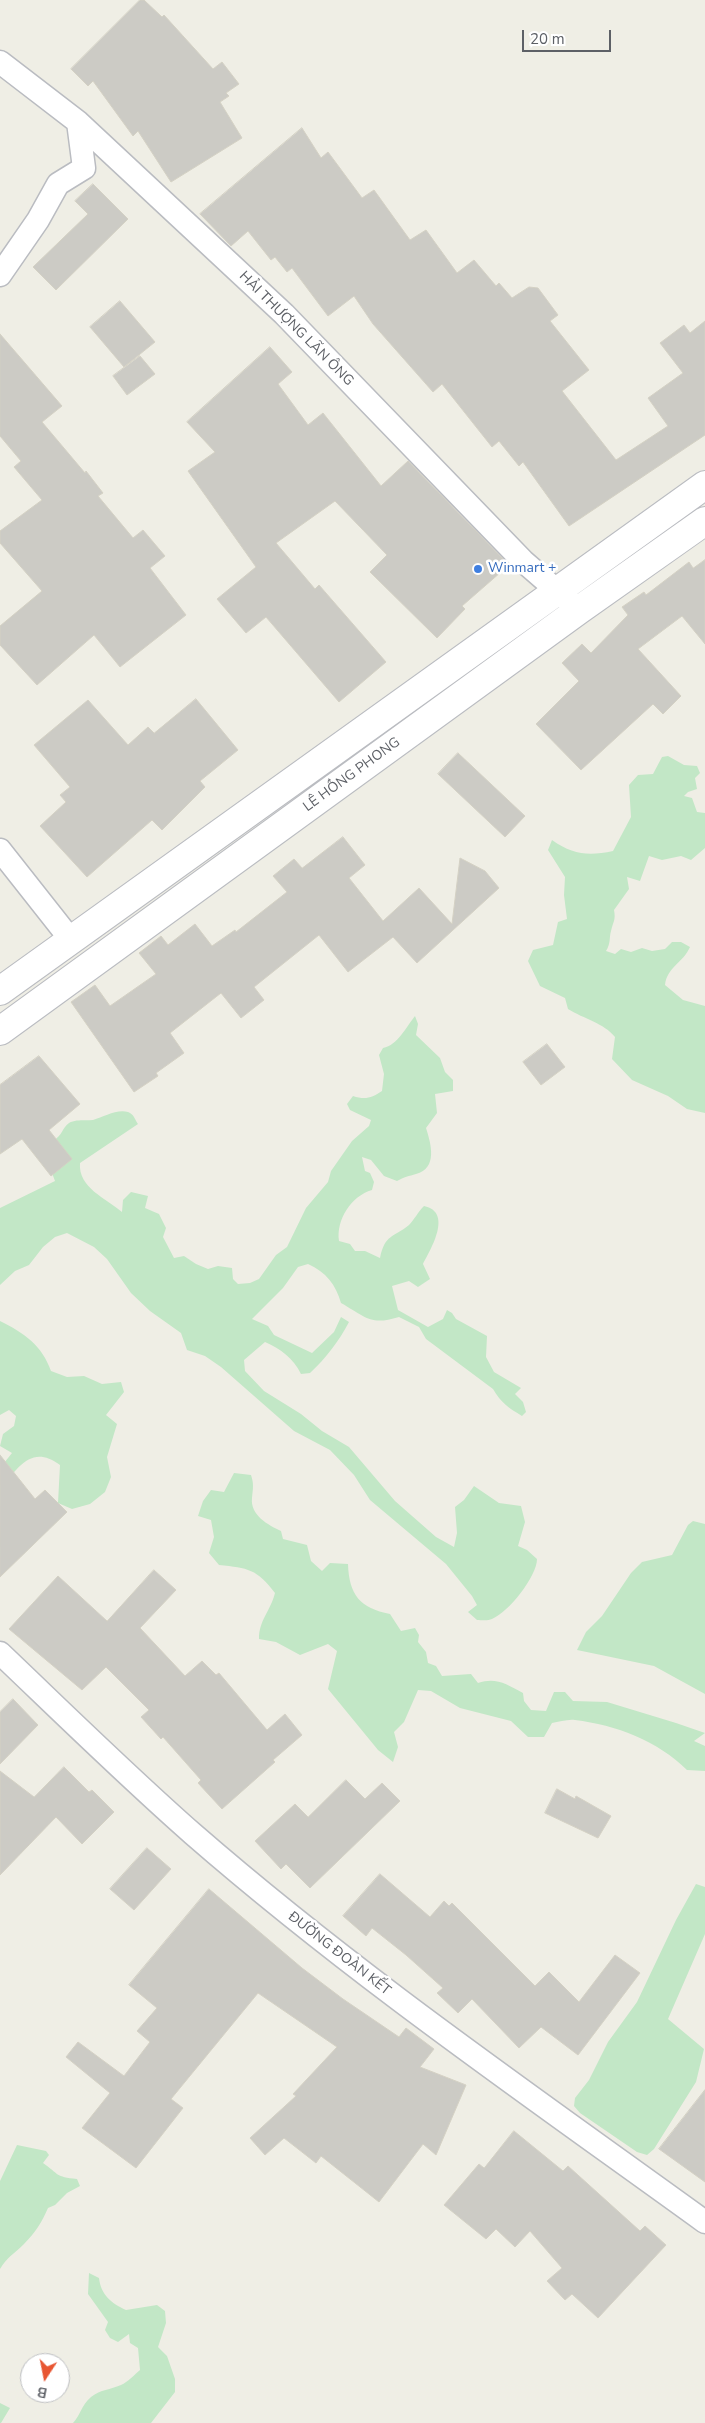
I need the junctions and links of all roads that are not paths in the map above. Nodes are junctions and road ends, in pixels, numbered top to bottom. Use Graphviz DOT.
graph roads {
  1 [pos="0,62"];
  2 [pos="78,122"];
  3 [pos="0,275"];
  4 [pos="705,485"];
  5 [pos="705,521"];
  6 [pos="557,590"];
  7 [pos="579,610"];
  8 [pos="0,850"];
  9 [pos="71,940"];
  10 [pos="0,991"];
  11 [pos="0,1031"];
  12 [pos="0,1653"];
  13 [pos="705,2222"];
  1 -- 2 [label="street, HẢI THƯỢNG LÃN ÔNG"];
  2 -- 3 [label="street"];
  2 -- 6 [label="street, HẢI THƯỢNG LÃN ÔNG"];
  4 -- 6 [label="street"];
  5 -- 7 [label="street, LÊ HỒNG PHONG"];
  6 -- 7 [label="street, HẢI THƯỢNG LÃN ÔNG"];
  6 -- 9 [label="street"];
  7 -- 11 [label="street, LÊ HỒNG PHONG"];
  8 -- 9 [label="street"];
  9 -- 10 [label="street"];
  12 -- 13 [label="street, ĐƯỜNG ĐOÀN KẾT"];
}
